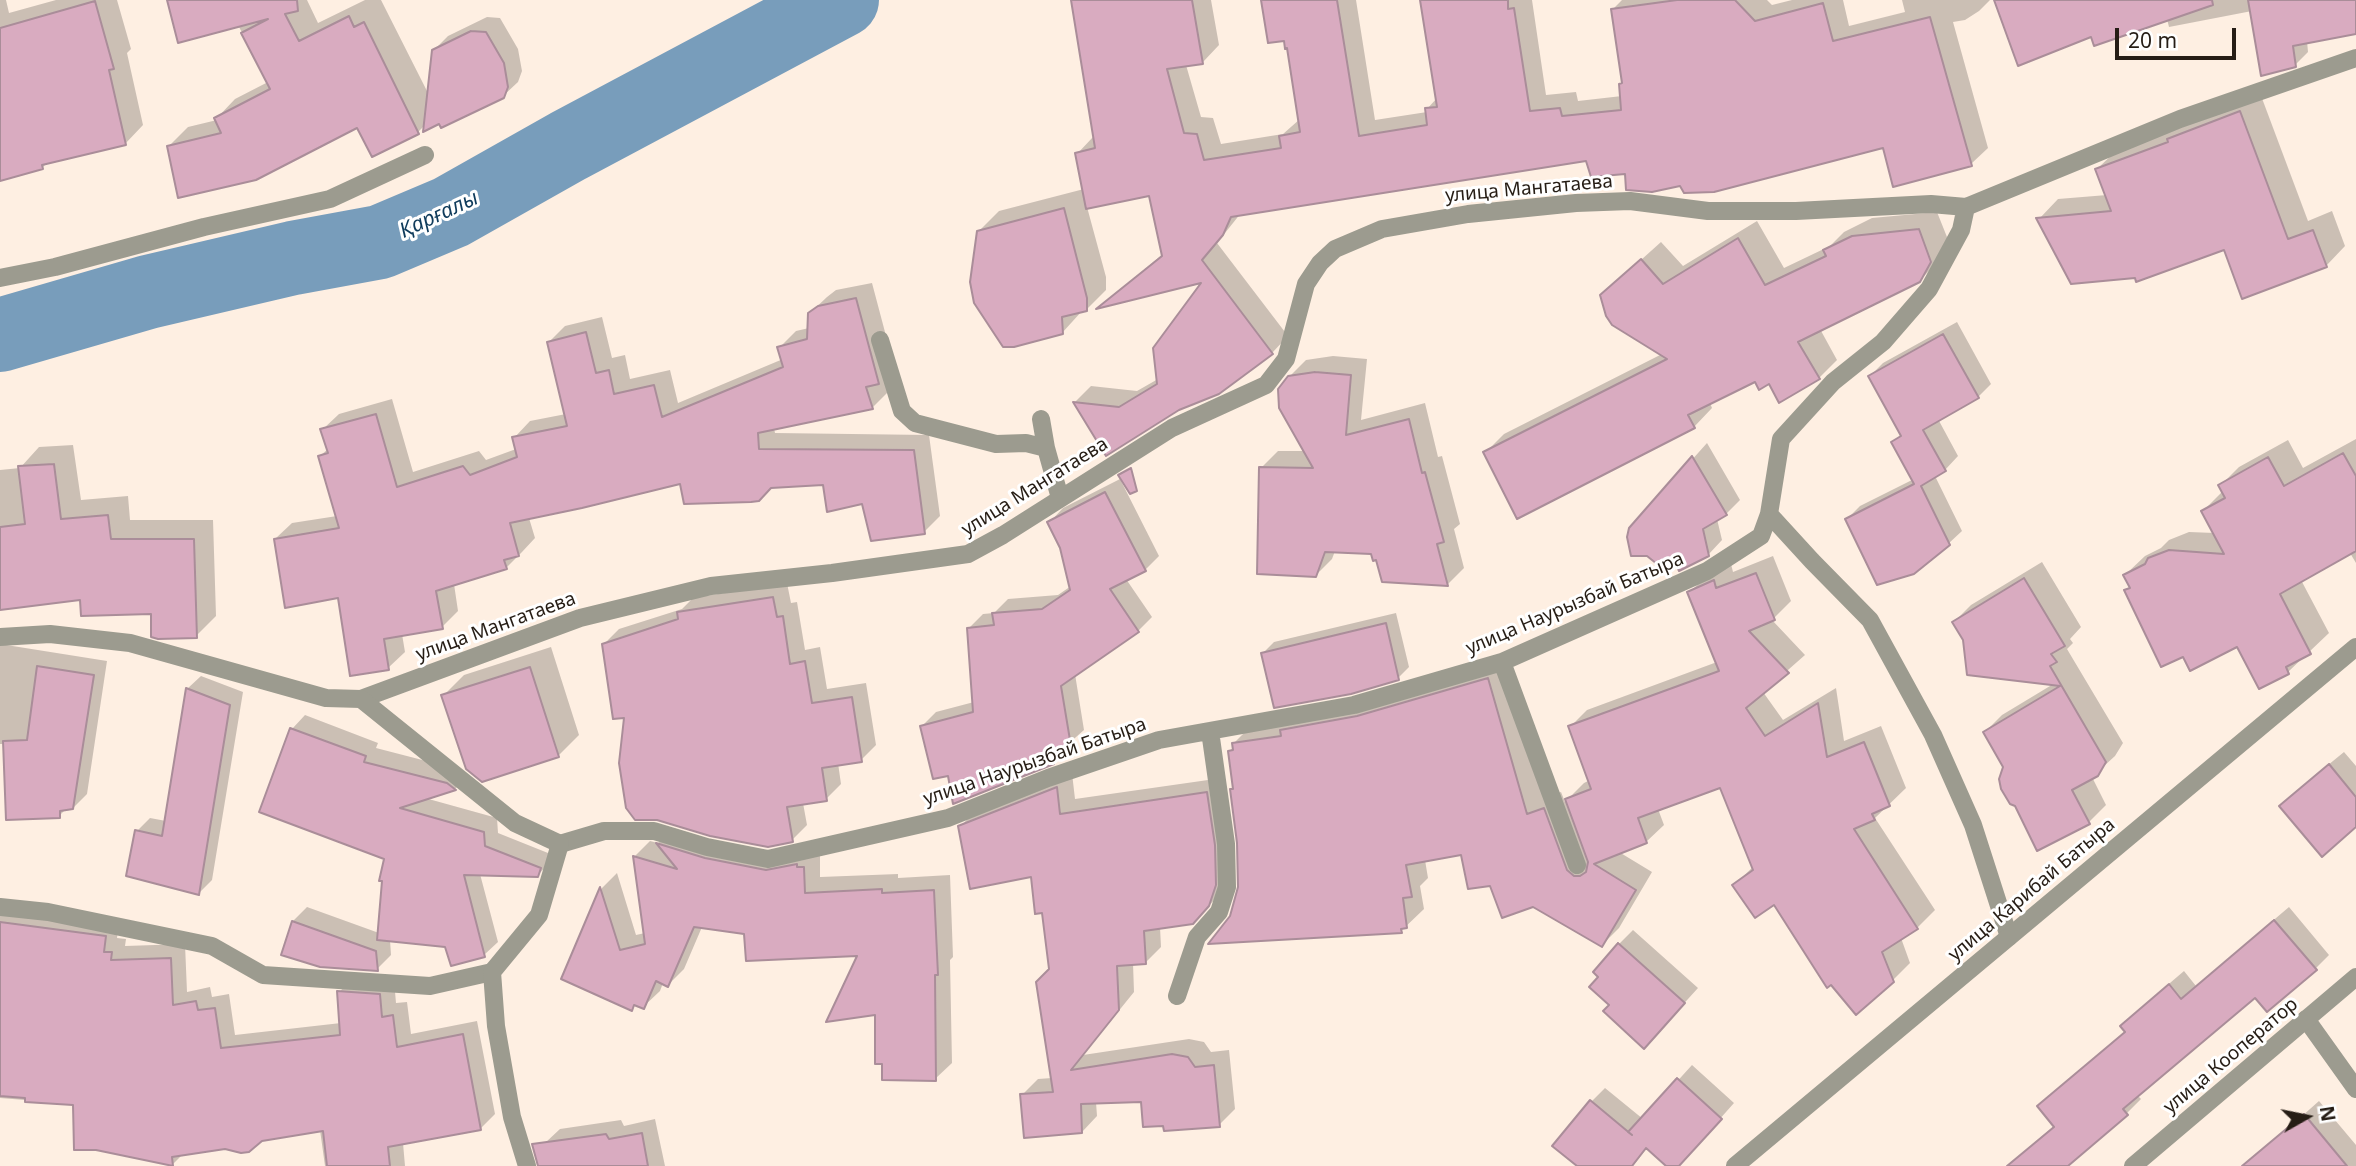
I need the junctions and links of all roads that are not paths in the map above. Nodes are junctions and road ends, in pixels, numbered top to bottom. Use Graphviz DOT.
graph roads {
  1 [pos="2356,58"];
  2 [pos="425,155"];
  3 [pos="1966,207"];
  4 [pos="0,278"];
  5 [pos="880,340"];
  6 [pos="1041,419"];
  7 [pos="1045,448"];
  8 [pos="1060,498"];
  9 [pos="1769,514"];
  10 [pos="0,637"];
  11 [pos="2356,647"];
  12 [pos="1502,662"];
  13 [pos="361,699"];
  14 [pos="1210,731"];
  15 [pos="560,844"];
  16 [pos="1577,865"];
  17 [pos="0,907"];
  18 [pos="2009,937"];
  19 [pos="492,972"];
  20 [pos="2356,977"];
  21 [pos="1177,996"];
  22 [pos="2306,1019"];
  23 [pos="2356,1089"];
  24 [pos="527,1166"];
  25 [pos="1735,1166"];
  26 [pos="2133,1166"];
  1 -- 3 [label="street"];
  2 -- 4 [label="street"];
  3 -- 8 [label="street, улица Мангатаева"];
  3 -- 9 [label="street, улица Наурызбай Батыра"];
  5 -- 7 [label="street"];
  6 -- 7 [label="street"];
  7 -- 8 [label="street"];
  8 -- 13 [label="street, улица Мангатаева"];
  9 -- 12 [label="street, улица Наурызбай Батыра"];
  9 -- 18 [label="street"];
  10 -- 13 [label="street, улица Мангатаева"];
  11 -- 18 [label="street, улица Карибай Батыра"];
  12 -- 14 [label="street, улица Наурызбай Батыра"];
  12 -- 16 [label="street"];
  13 -- 15 [label="street"];
  14 -- 15 [label="street, улица Наурызбай Батыра"];
  14 -- 21 [label="street"];
  15 -- 19 [label="street"];
  17 -- 19 [label="street"];
  18 -- 25 [label="street, улица Карибай Батыра"];
  19 -- 24 [label="street"];
  20 -- 22 [label="street, улица Кооператор"];
  22 -- 23 [label="street"];
  22 -- 26 [label="street, улица Кооператор"];
}
